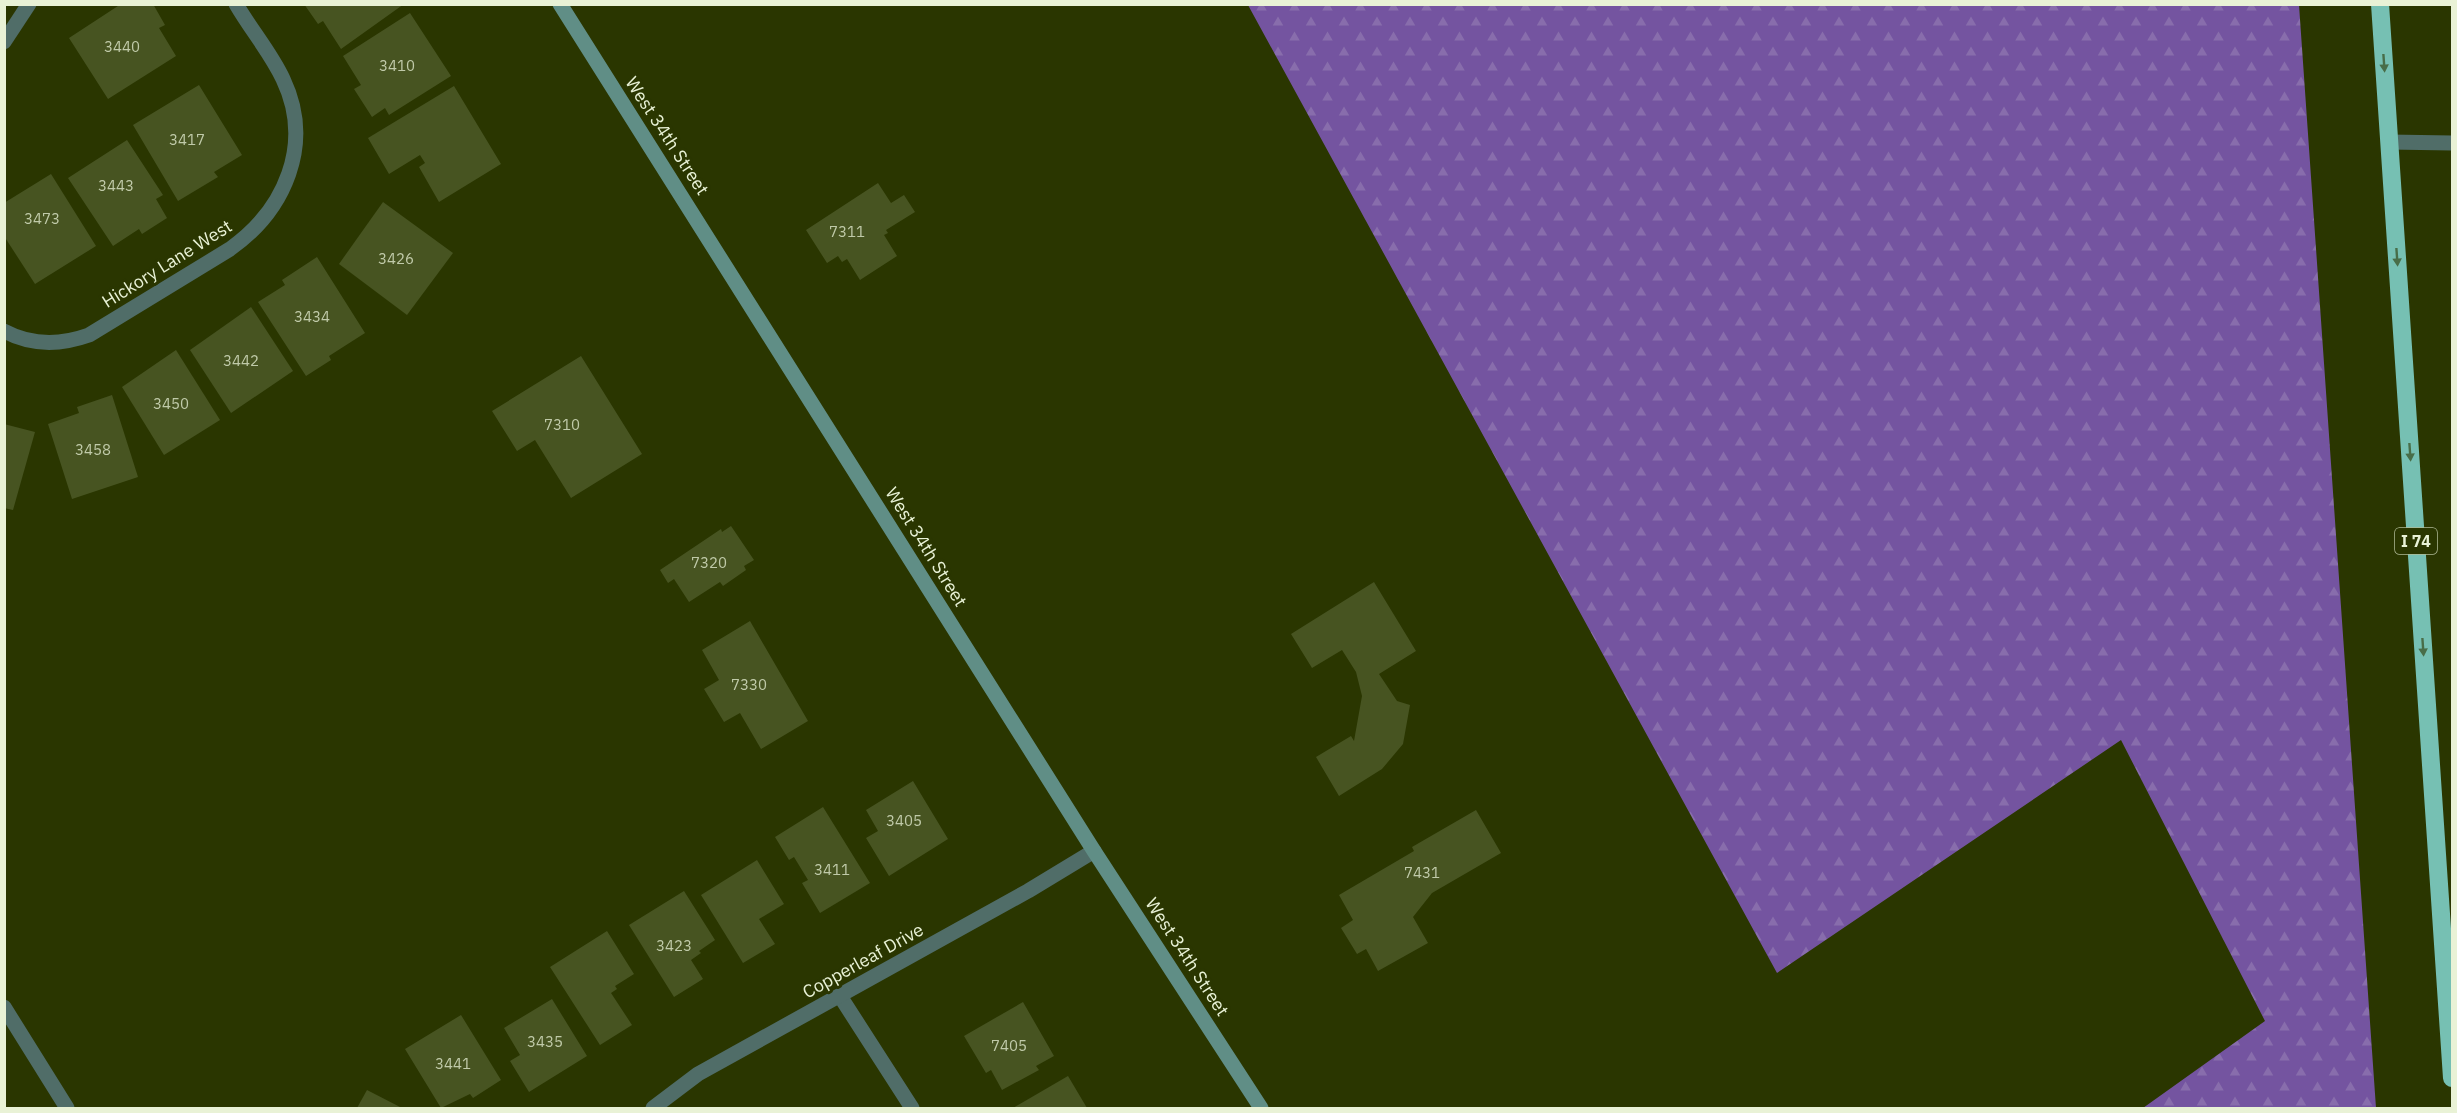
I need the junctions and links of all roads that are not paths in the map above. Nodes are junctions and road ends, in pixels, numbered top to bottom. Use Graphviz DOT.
graph roads {
  1 [pos="560,4"];
  2 [pos="2380,4"];
  3 [pos="26,5"];
  4 [pos="238,8"];
  5 [pos="4,42"];
  6 [pos="2389,142"];
  7 [pos="2452,142"];
  8 [pos="4,331"];
  9 [pos="1094,851"];
  10 [pos="840,996"];
  11 [pos="4,1007"];
  12 [pos="2452,1078"];
  13 [pos="67,1108"];
  14 [pos="654,1108"];
  15 [pos="912,1108"];
  16 [pos="1261,1108"];
  1 -- 9 [label="street, West 34th Street"];
  2 -- 6 [label="highway, I 74, one-way"];
  3 -- 5 [label="street"];
  4 -- 8 [label="street, Hickory Lane West"];
  6 -- 7 [label="street"];
  6 -- 12 [label="highway, I 74, one-way"];
  9 -- 10 [label="street, Copperleaf Drive"];
  9 -- 16 [label="street, West 34th Street"];
  10 -- 14 [label="street, Copperleaf Drive"];
  10 -- 15 [label="street"];
  11 -- 13 [label="street"];
}
